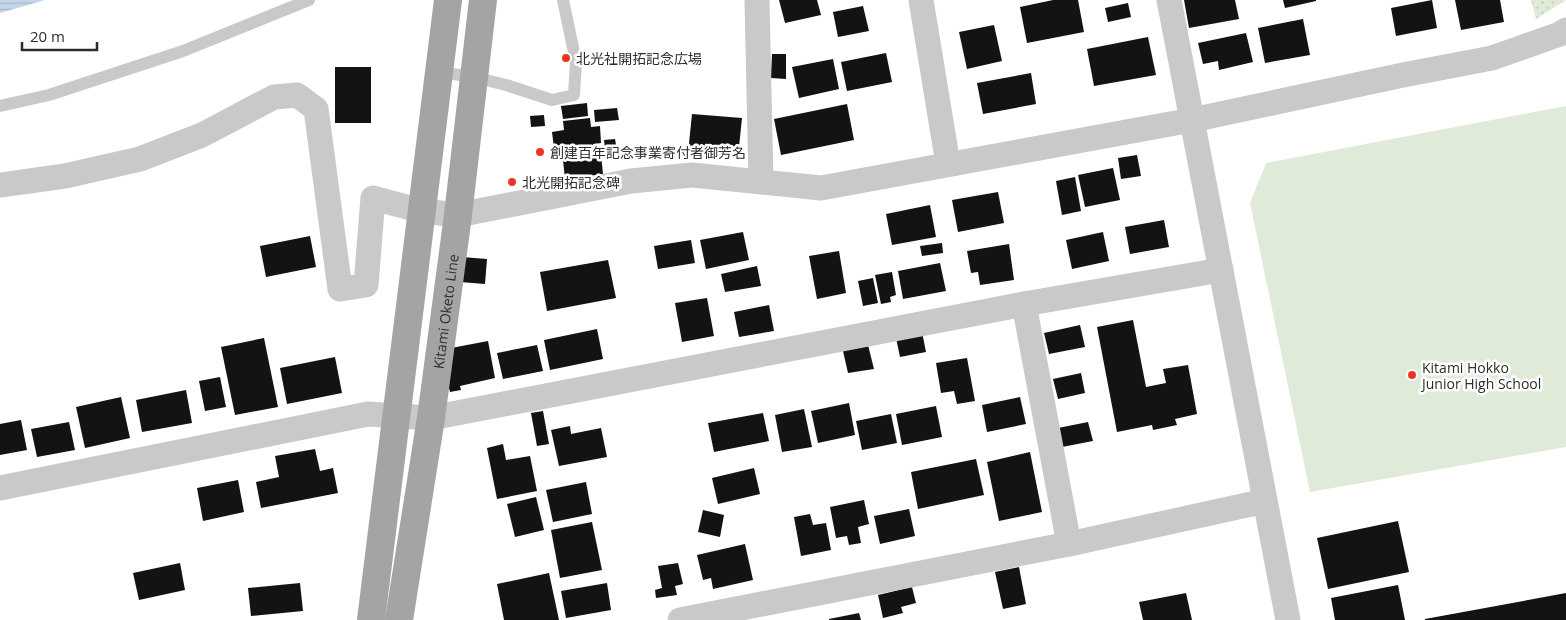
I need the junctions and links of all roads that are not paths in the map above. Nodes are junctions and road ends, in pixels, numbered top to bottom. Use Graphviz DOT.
graph roads {
  1 [pos="309,0"];
  2 [pos="448,0"];
  3 [pos="483,0"];
  4 [pos="563,0"];
  5 [pos="757,0"];
  6 [pos="921,0"];
  7 [pos="1169,0"];
  8 [pos="1566,30"];
  9 [pos="439,72"];
  10 [pos="474,77"];
  11 [pos="0,106"];
  12 [pos="1192,120"];
  13 [pos="948,164"];
  14 [pos="761,182"];
  15 [pos="0,185"];
  16 [pos="422,211"];
  17 [pos="458,215"];
  18 [pos="1221,270"];
  19 [pos="1024,304"];
  20 [pos="396,416"];
  21 [pos="431,418"];
  22 [pos="0,488"];
  23 [pos="1265,501"];
  24 [pos="1069,544"];
  25 [pos="371,620"];
  26 [pos="399,620"];
  27 [pos="680,620"];
  28 [pos="1288,620"];
  1 -- 11 [label="lane"];
  2 -- 9 [label="main road"];
  3 -- 10 [label="main road, Kitami Oketo Line"];
  4 -- 10 [label="lane"];
  5 -- 14 [label="street"];
  6 -- 13 [label="street"];
  7 -- 12 [label="street"];
  8 -- 12 [label="street"];
  9 -- 10 [label="lane"];
  9 -- 16 [label="main road"];
  10 -- 17 [label="main road, Kitami Oketo Line"];
  12 -- 13 [label="street"];
  12 -- 18 [label="street"];
  13 -- 14 [label="street"];
  14 -- 17 [label="street"];
  15 -- 16 [label="street"];
  16 -- 17 [label="street"];
  16 -- 20 [label="main road"];
  17 -- 21 [label="main road, Kitami Oketo Line"];
  18 -- 19 [label="street"];
  18 -- 23 [label="street"];
  19 -- 21 [label="street"];
  19 -- 24 [label="street"];
  20 -- 21 [label="street"];
  20 -- 22 [label="street"];
  20 -- 25 [label="main road"];
  21 -- 26 [label="main road, Kitami Oketo Line"];
  23 -- 24 [label="street"];
  23 -- 28 [label="street"];
  24 -- 27 [label="street"];
}
